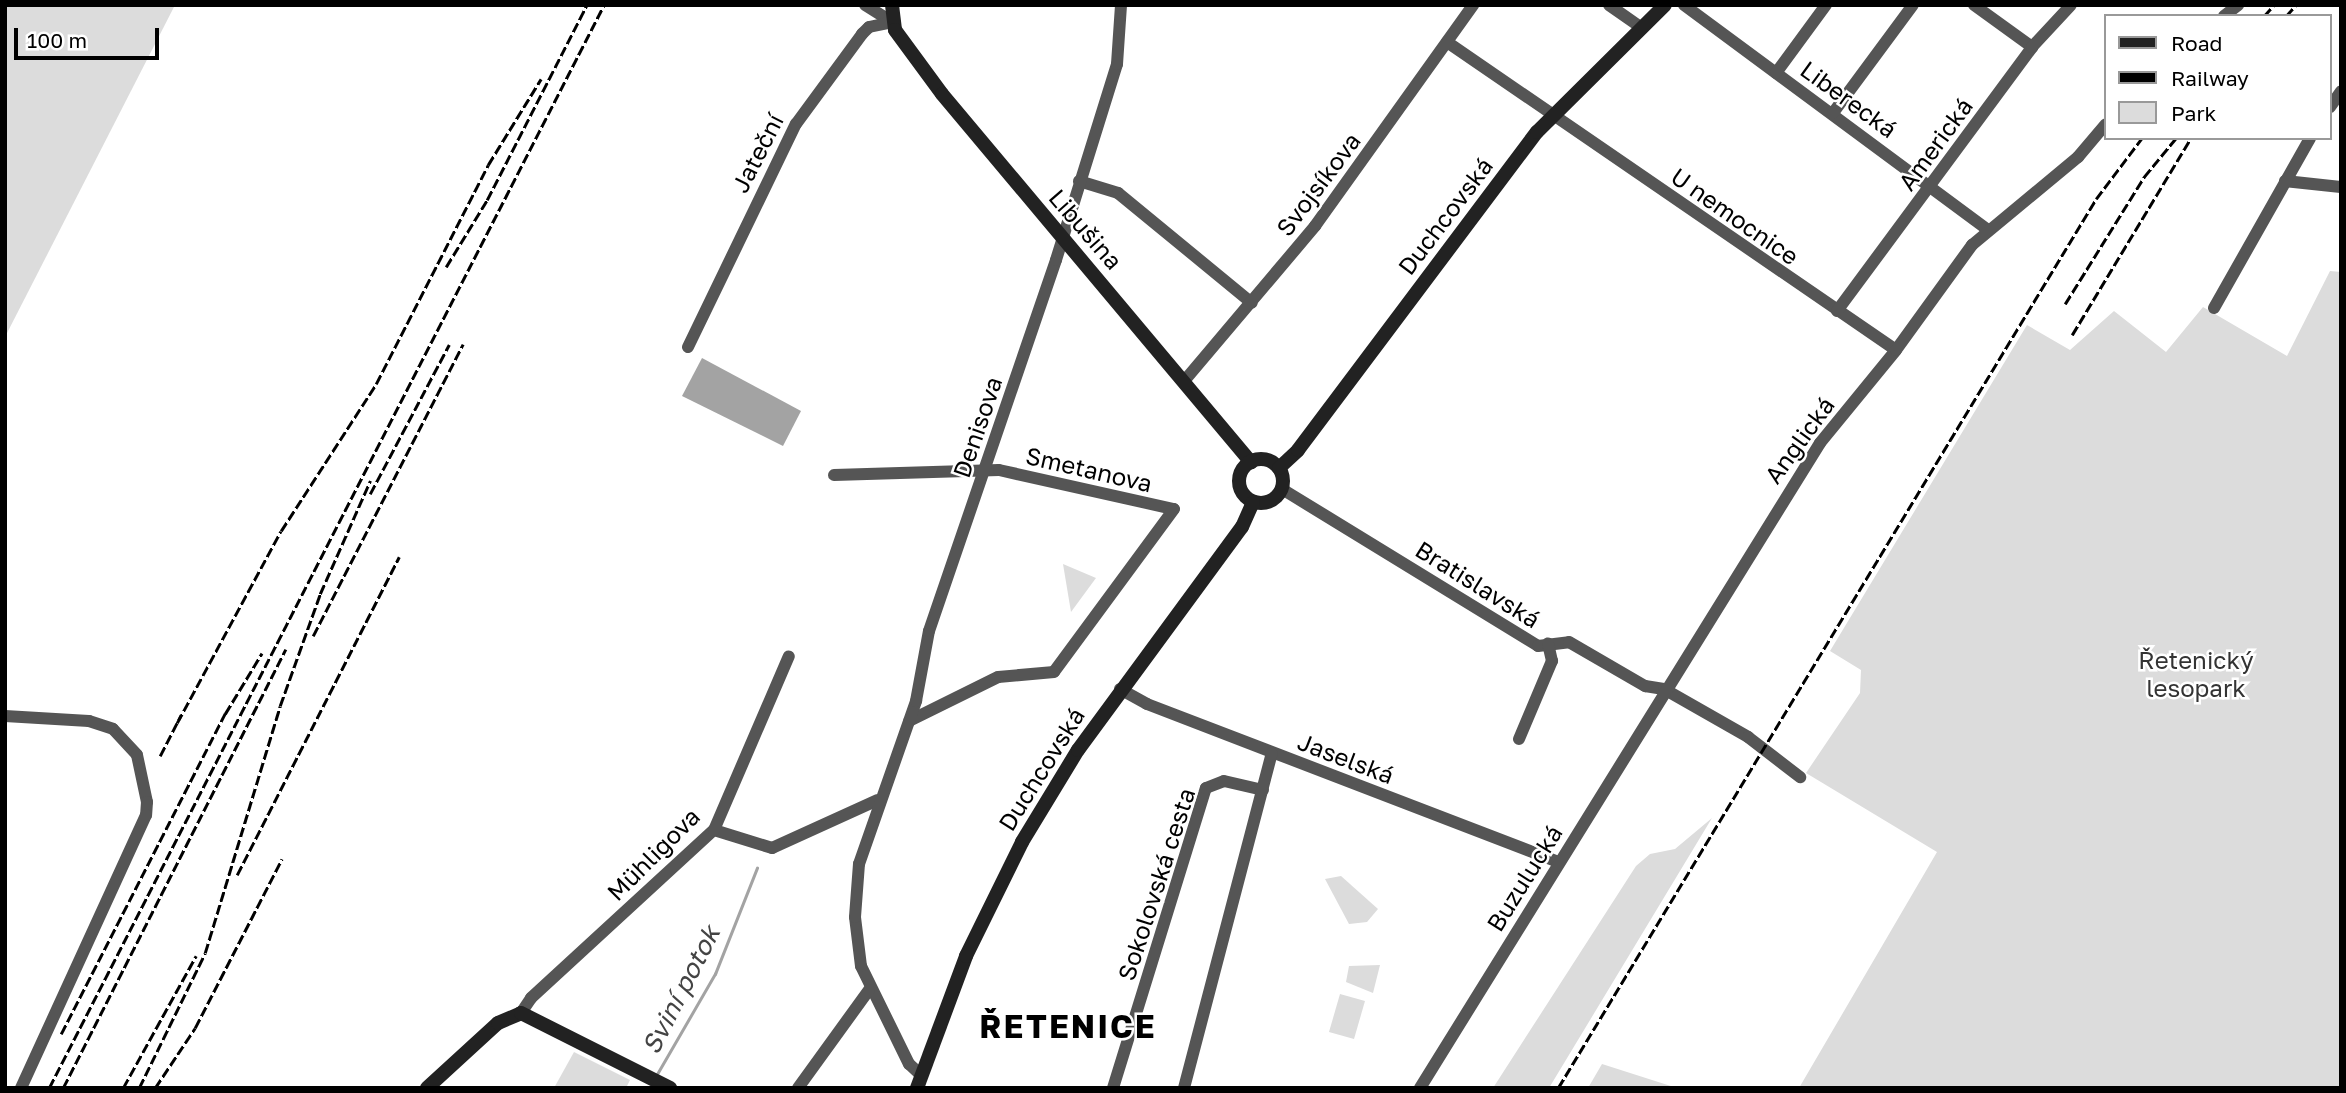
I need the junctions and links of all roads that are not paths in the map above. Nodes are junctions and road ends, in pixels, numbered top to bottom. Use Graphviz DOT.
graph roads {
  1 [pos="865,5"];
  2 [pos="892,5"];
  3 [pos="1121,5"];
  4 [pos="1473,5"];
  5 [pos="1609,5"];
  6 [pos="1665,5"];
  7 [pos="1684,5"];
  8 [pos="1826,5"];
  9 [pos="1913,5"];
  10 [pos="1975,5"];
  11 [pos="2071,5"];
  12 [pos="892,22"];
  13 [pos="1641,27"];
  14 [pos="1447,42"];
  15 [pos="2032,47"];
  16 [pos="1776,73"];
  17 [pos="1833,113"];
  18 [pos="1552,114"];
  19 [pos="2104,126"];
  20 [pos="2309,140"];
  21 [pos="1079,181"];
  22 [pos="2285,181"];
  23 [pos="1932,185"];
  24 [pos="2341,187"];
  25 [pos="1987,229"];
  26 [pos="1063,237"];
  27 [pos="1252,303"];
  28 [pos="2214,308"];
  29 [pos="1836,311"];
  30 [pos="688,347"];
  31 [pos="1896,350"];
  32 [pos="1185,380"];
  33 [pos="1251,461"];
  34 [pos="1279,468"];
  35 [pos="984,470"];
  36 [pos="834,475"];
  37 [pos="1282,489"];
  38 [pos="1253,502"];
  39 [pos="1548,643"];
  40 [pos="789,656"];
  41 [pos="1664,689"];
  42 [pos="1120,690"];
  43 [pos="5,716"];
  44 [pos="909,721"];
  45 [pos="1520,739"];
  46 [pos="1272,753"];
  47 [pos="1800,777"];
  48 [pos="1263,790"];
  49 [pos="878,800"];
  50 [pos="714,830"];
  51 [pos="1559,862"];
  52 [pos="869,990"];
  53 [pos="521,1013"];
  54 [pos="919,1081"];
  55 [pos="21,1088"];
  56 [pos="426,1088"];
  57 [pos="670,1088"];
  58 [pos="798,1088"];
  59 [pos="1113,1088"];
  60 [pos="1184,1088"];
  61 [pos="1420,1088"];
  1 -- 12 [label="street"];
  2 -- 12 [label="main road"];
  3 -- 21 [label="street, Denisova"];
  4 -- 14 [label="street, Svojsíkova"];
  5 -- 13 [label="street"];
  6 -- 13 [label="main road, Duchcovská"];
  7 -- 16 [label="street, Liberecká"];
  8 -- 16 [label="street"];
  9 -- 17 [label="street"];
  10 -- 15 [label="street"];
  11 -- 15 [label="street, Americká"];
  12 -- 26 [label="main road, Libušina"];
  12 -- 30 [label="street, Jateční"];
  13 -- 18 [label="main road, Duchcovská"];
  14 -- 18 [label="street, U nemocnice"];
  14 -- 27 [label="street, Svojsíkova"];
  15 -- 23 [label="street, Americká"];
  16 -- 17 [label="street, Liberecká"];
  17 -- 23 [label="street, Liberecká"];
  18 -- 29 [label="street, U nemocnice"];
  18 -- 34 [label="main road, Duchcovská"];
  19 -- 25 [label="street, Anglická"];
  20 -- 22 [label="street"];
  21 -- 26 [label="street, Denisova"];
  21 -- 27 [label="street, Libušina"];
  22 -- 24 [label="street"];
  22 -- 28 [label="street"];
  23 -- 25 [label="street, Liberecká"];
  23 -- 29 [label="street, Americká"];
  25 -- 31 [label="street, Anglická"];
  26 -- 32 [label="main road, Libušina"];
  26 -- 35 [label="street, Denisova"];
  27 -- 32 [label="street, Svojsíkova"];
  29 -- 31 [label="street, U nemocnice"];
  31 -- 41 [label="street, Anglická"];
  32 -- 33 [label="main road, Libušina"];
  33 -- 34 [label="main road"];
  33 -- 38 [label="main road"];
  34 -- 37 [label="main road"];
  35 -- 36 [label="street, Smetanova"];
  35 -- 44 [label="street, Denisova"];
  35 -- 44 [label="street, Smetanova"];
  37 -- 38 [label="main road"];
  37 -- 39 [label="street, Bratislavská"];
  38 -- 42 [label="main road, Duchcovská"];
  39 -- 41 [label="street, Bratislavská"];
  39 -- 45 [label="street"];
  40 -- 50 [label="street, Mühligova"];
  41 -- 47 [label="street, Bratislavská"];
  41 -- 51 [label="street, Buzulucká"];
  42 -- 46 [label="street, Jaselská"];
  42 -- 54 [label="main road, Duchcovská"];
  43 -- 55 [label="street"];
  44 -- 49 [label="street, Denisova"];
  46 -- 48 [label="street"];
  46 -- 51 [label="street, Jaselská"];
  48 -- 59 [label="street, Sokolovská cesta"];
  48 -- 60 [label="street"];
  49 -- 50 [label="street"];
  49 -- 52 [label="street, Denisova"];
  50 -- 53 [label="street, Mühligova"];
  51 -- 61 [label="street, Buzulucká"];
  52 -- 54 [label="street, Denisova"];
  52 -- 58 [label="street"];
  53 -- 56 [label="main road"];
  53 -- 57 [label="main road"];
}
